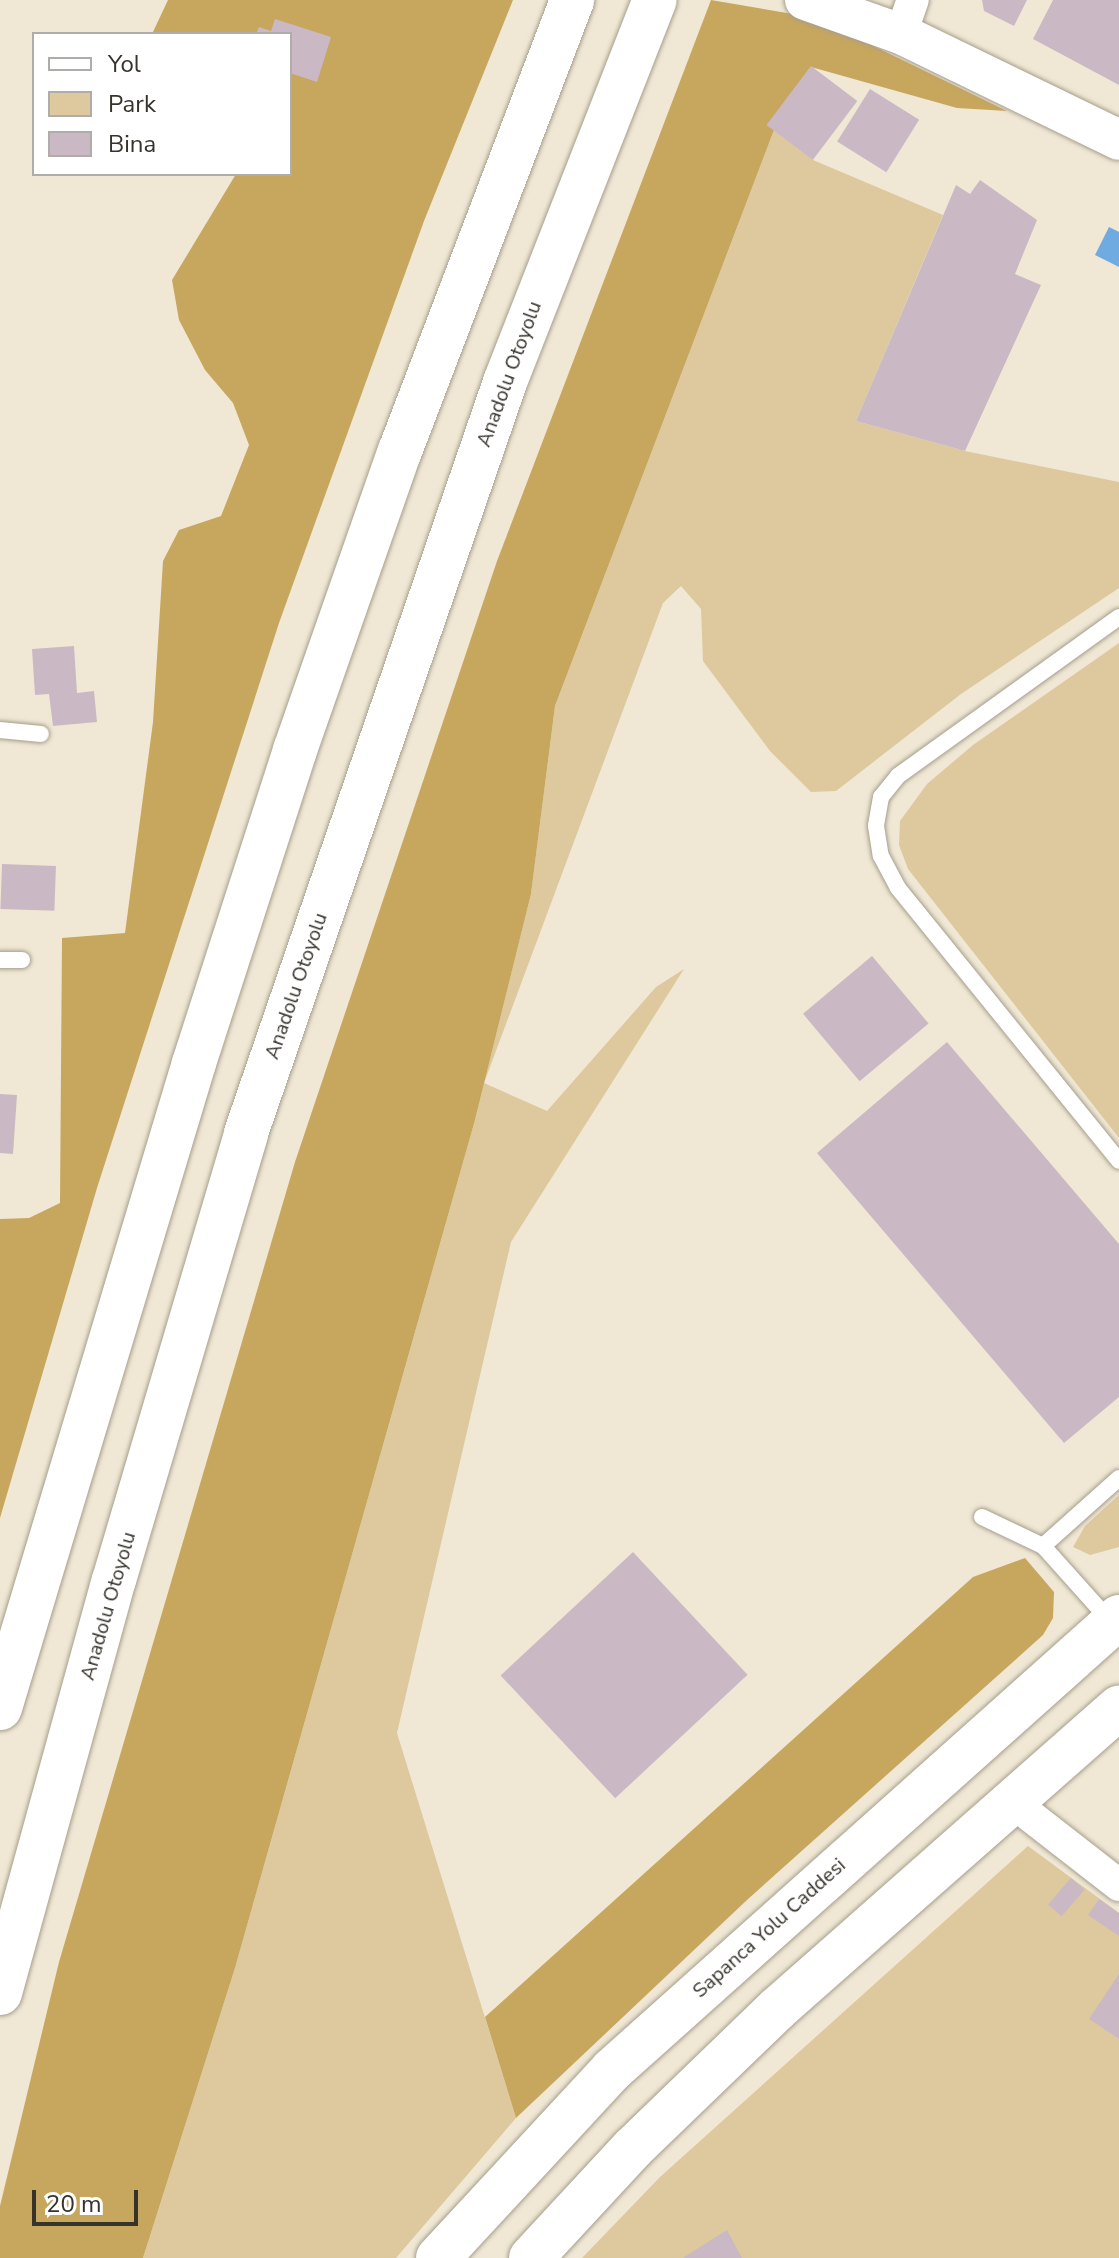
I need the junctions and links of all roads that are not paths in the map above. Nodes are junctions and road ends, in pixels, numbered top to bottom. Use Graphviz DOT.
graph roads {
  1 [pos="572,0"];
  2 [pos="655,0"];
  3 [pos="805,0"];
  4 [pos="907,17"];
  5 [pos="1119,140"];
  6 [pos="1119,617"];
  7 [pos="0,730"];
  8 [pos="41,734"];
  9 [pos="0,960"];
  10 [pos="22,960"];
  11 [pos="1119,1161"];
  12 [pos="1119,1478"];
  13 [pos="982,1517"];
  14 [pos="1043,1546"];
  15 [pos="1116,1620"];
  16 [pos="1119,1707"];
  17 [pos="0,1708"];
  18 [pos="1011,1801"];
  19 [pos="1119,1885"];
  20 [pos="0,1993"];
  21 [pos="438,2258"];
  22 [pos="531,2258"];
  1 -- 17 [label="highway"];
  2 -- 20 [label="highway, Anadolu Otoyolu"];
  3 -- 4 [label="street"];
  4 -- 5 [label="street"];
  6 -- 11 [label="lane"];
  7 -- 8 [label="lane"];
  9 -- 10 [label="lane"];
  12 -- 14 [label="lane"];
  13 -- 14 [label="lane"];
  14 -- 15 [label="lane"];
  15 -- 21 [label="highway, Sapanca Yolu Caddesi"];
  16 -- 18 [label="highway"];
  18 -- 19 [label="street"];
  18 -- 22 [label="highway"];
}
